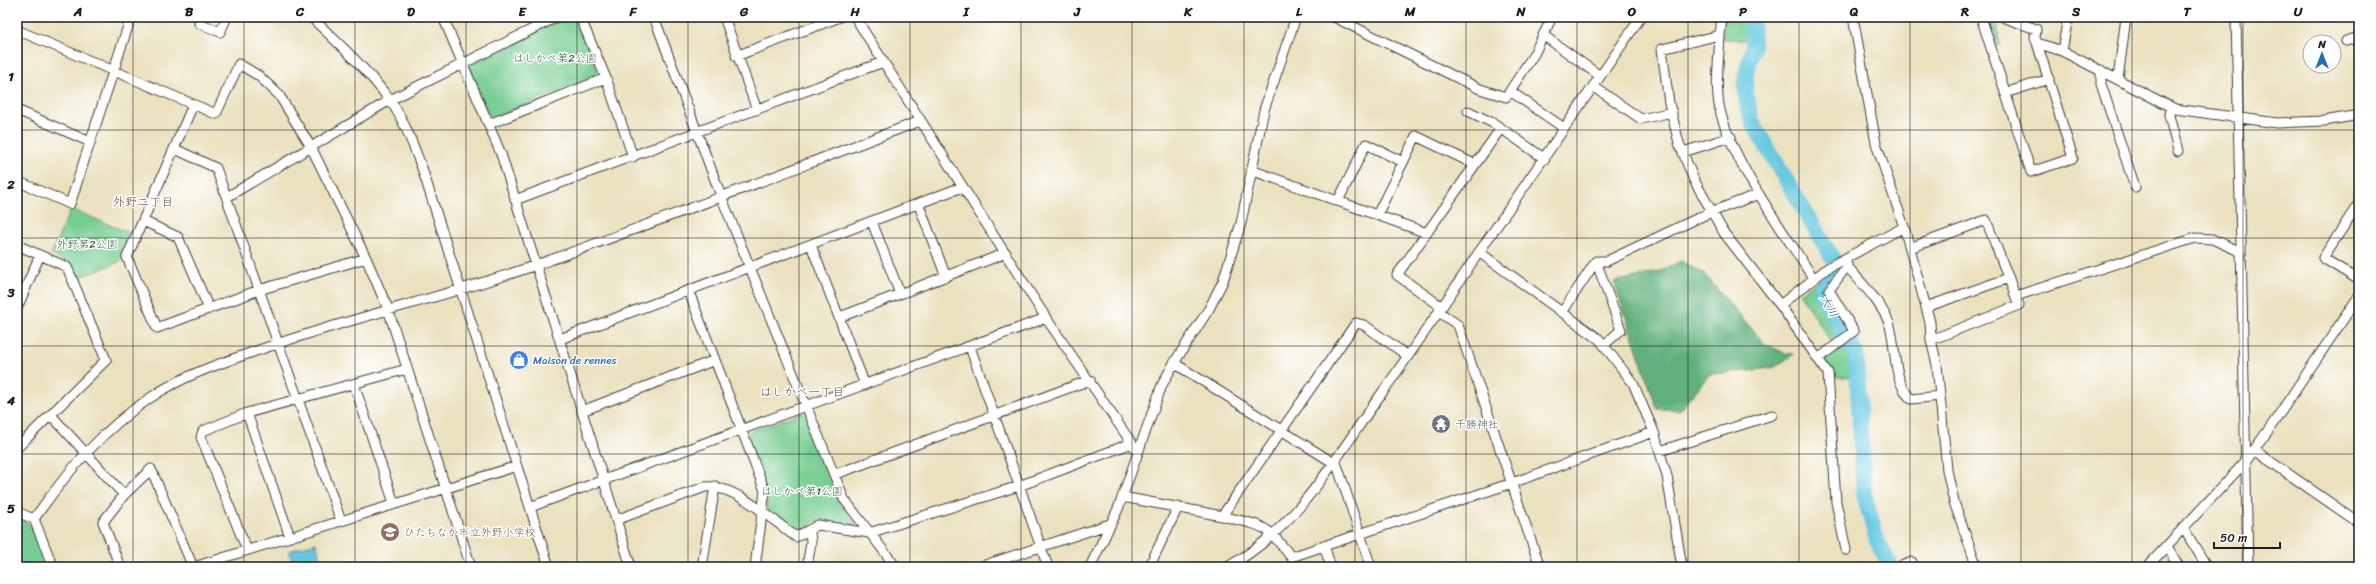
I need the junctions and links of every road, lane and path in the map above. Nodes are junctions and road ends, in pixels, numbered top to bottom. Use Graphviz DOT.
graph roads {
  1 [pos="131,17"];
  2 [pos="227,17"];
  3 [pos="311,17"];
  4 [pos="443,17"];
  5 [pos="557,17"];
  6 [pos="580,17"];
  7 [pos="654,17"];
  8 [pos="724,17"];
  9 [pos="840,17"];
  10 [pos="855,17"];
  11 [pos="1296,17"];
  12 [pos="1334,17"];
  13 [pos="1552,17"];
  14 [pos="1641,17"];
  15 [pos="1722,17"];
  16 [pos="1853,17"];
  17 [pos="1981,17"];
  18 [pos="2002,17"];
  19 [pos="2068,17"];
  20 [pos="2126,17"];
  21 [pos="2236,17"];
  22 [pos="199,23"];
  23 [pos="17,30"];
  24 [pos="1543,35"];
  25 [pos="1720,35"];
  26 [pos="2359,37"];
  27 [pos="2346,41"];
  28 [pos="2037,44"];
  29 [pos="2062,51"];
  30 [pos="736,56"];
  31 [pos="883,62"];
  32 [pos="464,64"];
  33 [pos="2101,70"];
  34 [pos="114,71"];
  35 [pos="1600,76"];
  36 [pos="606,78"];
  37 [pos="2049,79"];
  38 [pos="2118,79"];
  39 [pos="1593,86"];
  40 [pos="1510,91"];
  41 [pos="2005,93"];
  42 [pos="390,100"];
  43 [pos="193,105"];
  44 [pos="2170,107"];
  45 [pos="17,110"];
  46 [pos="757,110"];
  47 [pos="1468,111"];
  48 [pos="1672,112"];
  49 [pos="2359,115"];
  50 [pos="2238,118"];
  51 [pos="920,121"];
  52 [pos="488,124"];
  53 [pos="1501,128"];
  54 [pos="1564,128"];
  55 [pos="696,132"];
  56 [pos="1730,137"];
  57 [pos="90,142"];
  58 [pos="310,147"];
  59 [pos="175,149"];
  60 [pos="2178,151"];
  61 [pos="1683,152"];
  62 [pos="633,157"];
  63 [pos="1545,159"];
  64 [pos="1403,162"];
  65 [pos="1474,164"];
  66 [pos="1251,170"];
  67 [pos="17,181"];
  68 [pos="962,187"];
  69 [pos="2135,187"];
  70 [pos="1759,194"];
  71 [pos="721,196"];
  72 [pos="227,197"];
  73 [pos="515,200"];
  74 [pos="1338,200"];
  75 [pos="2359,203"];
  76 [pos="919,205"];
  77 [pos="1711,212"];
  78 [pos="1377,215"];
  79 [pos="143,221"];
  80 [pos="872,222"];
  81 [pos="1904,227"];
  82 [pos="1427,233"];
  83 [pos="17,245"];
  84 [pos="811,245"];
  85 [pos="1910,248"];
  86 [pos="1479,252"];
  87 [pos="2241,252"];
  88 [pos="1006,254"];
  89 [pos="40,255"];
  90 [pos="366,258"];
  91 [pos="1596,261"];
  92 [pos="1846,262"];
  93 [pos="536,265"];
  94 [pos="750,268"];
  95 [pos="946,277"];
  96 [pos="1814,278"];
  97 [pos="2008,278"];
  98 [pos="2359,280"];
  99 [pos="460,288"];
  100 [pos="259,290"];
  101 [pos="689,292"];
  102 [pos="900,294"];
  103 [pos="2016,296"];
  104 [pos="2359,296"];
  105 [pos="1780,305"];
  106 [pos="1926,307"];
  107 [pos="17,308"];
  108 [pos="208,309"];
  109 [pos="388,309"];
  110 [pos="1441,310"];
  111 [pos="1563,311"];
  112 [pos="840,317"];
  113 [pos="1046,318"];
  114 [pos="560,339"];
  115 [pos="1931,340"];
  116 [pos="279,343"];
  117 [pos="1604,345"];
  118 [pos="970,347"];
  119 [pos="1408,356"];
  120 [pos="1818,359"];
  121 [pos="715,360"];
  122 [pos="1174,363"];
  123 [pos="407,368"];
  124 [pos="1090,380"];
  125 [pos="354,384"];
  126 [pos="865,385"];
  127 [pos="1940,396"];
  128 [pos="298,398"];
  129 [pos="807,406"];
  130 [pos="582,411"];
  131 [pos="247,413"];
  132 [pos="1772,414"];
  133 [pos="51,415"];
  134 [pos="994,416"];
  135 [pos="741,430"];
  136 [pos="1282,430"];
  137 [pos="1654,432"];
  138 [pos="1132,443"];
  139 [pos="17,448"];
  140 [pos="2254,450"];
  141 [pos="1660,451"];
  142 [pos="85,452"];
  143 [pos="1139,454"];
  144 [pos="2246,461"];
  145 [pos="1333,463"];
  146 [pos="517,466"];
  147 [pos="836,474"];
  148 [pos="603,480"];
  149 [pos="1512,483"];
  150 [pos="715,486"];
  151 [pos="1019,486"];
  152 [pos="446,488"];
  153 [pos="124,496"];
  154 [pos="1123,497"];
  155 [pos="394,503"];
  156 [pos="530,507"];
  157 [pos="1178,507"];
  158 [pos="17,512"];
  159 [pos="763,514"];
  160 [pos="1222,516"];
  161 [pos="34,519"];
  162 [pos="616,520"];
  163 [pos="341,521"];
  164 [pos="2359,523"];
  165 [pos="1110,524"];
  166 [pos="2184,529"];
  167 [pos="810,531"];
  168 [pos="869,532"];
  169 [pos="1274,533"];
  170 [pos="1361,534"];
  171 [pos="290,537"];
  172 [pos="1041,546"];
  173 [pos="1324,546"];
  174 [pos="2167,546"];
  175 [pos="247,550"];
  176 [pos="1846,550"];
  177 [pos="53,567"];
  178 [pos="120,567"];
  179 [pos="193,567"];
  180 [pos="471,567"];
  181 [pos="549,567"];
  182 [pos="631,567"];
  183 [pos="702,567"];
  184 [pos="755,567"];
  185 [pos="810,567"];
  186 [pos="896,567"];
  187 [pos="979,567"];
  188 [pos="1048,567"];
  189 [pos="1090,567"];
  190 [pos="1149,567"];
  191 [pos="1227,567"];
  192 [pos="1331,567"];
  193 [pos="1371,567"];
  194 [pos="1540,567"];
  195 [pos="1682,567"];
  196 [pos="1899,567"];
  197 [pos="1913,567"];
  198 [pos="1977,567"];
  199 [pos="2147,567"];
  200 [pos="2179,567"];
  201 [pos="2207,567"];
  202 [pos="2248,567"];
  1 -- 34 [label="street"];
  2 -- 22 [label="street"];
  3 -- 42 [label="street"];
  4 -- 32 [label="street"];
  5 -- 32 [label="street"];
  6 -- 36 [label="street"];
  7 -- 55 [label="street"];
  8 -- 30 [label="street"];
  9 -- 30 [label="street"];
  10 -- 31 [label="street"];
  11 -- 66 [label="street"];
  12 -- 40 [label="street"];
  13 -- 24 [label="street"];
  14 -- 35 [label="street"];
  15 -- 25 [label="street"];
  16 -- 81 [label="street"];
  17 -- 41 [label="street"];
  18 -- 28 [label="street"];
  19 -- 29 [label="street"];
  20 -- 38 [label="street"];
  21 -- 50 [label="street"];
  23 -- 34 [label="street"];
  24 -- 35 [label="street"];
  24 -- 40 [label="street"];
  25 -- 48 [label="street"];
  25 -- 56 [label="street"];
  26 -- 27 [label="street"];
  28 -- 29 [label="street"];
  28 -- 37 [label="street"];
  29 -- 33 [label="street"];
  30 -- 46 [label="street"];
  31 -- 46 [label="street"];
  31 -- 51 [label="street"];
  32 -- 42 [label="street"];
  32 -- 52 [label="street"];
  33 -- 38 [label="street"];
  33 -- 69 [label="street"];
  34 -- 43 [label="street"];
  34 -- 57 [label="street"];
  35 -- 39 [label="street"];
  36 -- 52 [label="street"];
  36 -- 62 [label="street"];
  37 -- 41 [label="street"];
  37 -- 41 [label="street"];
  38 -- 44 [label="street"];
  39 -- 48 [label="street"];
  39 -- 54 [label="street"];
  40 -- 54 [label="street"];
  42 -- 58 [label="street"];
  42 -- 99 [label="street"];
  43 -- 58 [label="street"];
  43 -- 59 [label="street"];
  44 -- 50 [label="street"];
  44 -- 60 [label="street"];
  45 -- 57 [label="street"];
  46 -- 55 [label="street"];
  47 -- 53 [label="street"];
  48 -- 61 [label="street"];
  49 -- 50 [label="street"];
  50 -- 87 [label="street"];
  51 -- 68 [label="street"];
  51 -- 71 [label="street"];
  52 -- 73 [label="street"];
  53 -- 63 [label="street"];
  53 -- 65 [label="street"];
  54 -- 63 [label="street"];
  55 -- 62 [label="street"];
  55 -- 71 [label="street"];
  56 -- 61 [label="street"];
  56 -- 70 [label="street"];
  57 -- 67 [label="street"];
  58 -- 72 [label="street"];
  58 -- 90 [label="street"];
  59 -- 72 [label="street"];
  59 -- 79 [label="street"];
  61 -- 77 [label="street"];
  62 -- 73 [label="street"];
  63 -- 86 [label="street"];
  64 -- 65 [label="street"];
  64 -- 74 [label="street"];
  64 -- 78 [label="street"];
  65 -- 82 [label="street"];
  66 -- 74 [label="street"];
  66 -- 122 [label="street"];
  68 -- 76 [label="street"];
  68 -- 88 [label="street"];
  70 -- 77 [label="street"];
  70 -- 96 [label="street"];
  71 -- 93 [label="street"];
  71 -- 94 [label="street"];
  72 -- 100 [label="street"];
  73 -- 93 [label="street"];
  74 -- 78 [label="street"];
  75 -- 98 [label="street"];
  76 -- 80 [label="street"];
  76 -- 95 [label="street"];
  77 -- 91 [label="street"];
  77 -- 105 [label="street"];
  78 -- 82 [label="street"];
  79 -- 108 [label="street"];
  79 -- 108 [label="street"];
  80 -- 84 [label="street"];
  80 -- 102 [label="street"];
  81 -- 85 [label="street"];
  81 -- 92 [label="street"];
  82 -- 110 [label="street"];
  83 -- 89 [label="street"];
  84 -- 94 [label="street"];
  84 -- 112 [label="street"];
  85 -- 97 [label="street"];
  85 -- 106 [label="street"];
  86 -- 110 [label="street"];
  86 -- 111 [label="street"];
  87 -- 103 [label="street"];
  87 -- 144 [label="street"];
  88 -- 95 [label="street"];
  88 -- 113 [label="street"];
  89 -- 107 [label="street"];
  89 -- 133 [label="street"];
  90 -- 100 [label="street"];
  90 -- 109 [label="street"];
  91 -- 111 [label="street"];
  91 -- 117 [label="street"];
  92 -- 96 [label="street"];
  92 -- 120 [label="street"];
  92 -- 127 [label="street"];
  93 -- 99 [label="street"];
  93 -- 114 [label="street"];
  94 -- 101 [label="street"];
  94 -- 129 [label="street"];
  95 -- 102 [label="street"];
  96 -- 105 [label="street"];
  97 -- 103 [label="street"];
  97 -- 106 [label="street"];
  99 -- 109 [label="street"];
  99 -- 146 [label="street"];
  100 -- 108 [label="street"];
  100 -- 116 [label="street"];
  101 -- 114 [label="street"];
  101 -- 121 [label="street"];
  102 -- 112 [label="street"];
  103 -- 115 [label="street"];
  104 -- 140 [label="street"];
  105 -- 120 [label="street"];
  106 -- 115 [label="street"];
  109 -- 116 [label="street"];
  109 -- 123 [label="street"];
  110 -- 119 [label="street"];
  110 -- 149 [label="street"];
  111 -- 117 [label="street"];
  112 -- 126 [label="street"];
  113 -- 118 [label="street"];
  113 -- 124 [label="street"];
  114 -- 130 [label="street"];
  115 -- 127 [label="street"];
  116 -- 128 [label="street"];
  116 -- 142 [label="street"];
  117 -- 137 [label="street"];
  118 -- 126 [label="street"];
  118 -- 134 [label="street"];
  119 -- 136 [label="street"];
  119 -- 145 [label="street"];
  120 -- 176 [label="street"];
  121 -- 130 [label="street"];
  121 -- 135 [label="street"];
  122 -- 136 [label="street"];
  122 -- 143 [label="street"];
  123 -- 125 [label="street"];
  123 -- 152 [label="street"];
  124 -- 134 [label="street"];
  124 -- 138 [label="street"];
  125 -- 128 [label="street"];
  125 -- 155 [label="street"];
  126 -- 129 [label="street"];
  127 -- 198 [label="street"];
  128 -- 131 [label="street"];
  128 -- 163 [label="street"];
  129 -- 135 [label="street"];
  129 -- 147 [label="street"];
  130 -- 148 [label="street"];
  131 -- 171 [label="street"];
  131 -- 175 [label="street"];
  132 -- 141 [label="street"];
  133 -- 139 [label="street"];
  133 -- 142 [label="street"];
  134 -- 147 [label="street"];
  134 -- 151 [label="street"];
  135 -- 148 [label="street"];
  135 -- 159 [label="street"];
  136 -- 145 [label="street"];
  136 -- 160 [label="street"];
  137 -- 141 [label="street"];
  137 -- 149 [label="street"];
  138 -- 143 [label="street"];
  138 -- 151 [label="street"];
  140 -- 144 [label="street"];
  140 -- 164 [label="street"];
  141 -- 195 [label="street"];
  142 -- 153 [label="street"];
  142 -- 161 [label="street"];
  143 -- 154 [label="street"];
  144 -- 166 [label="street"];
  144 -- 202 [label="street"];
  145 -- 169 [label="street"];
  145 -- 170 [label="street"];
  146 -- 152 [label="street"];
  146 -- 156 [label="street"];
  147 -- 168 [label="street"];
  148 -- 156 [label="street"];
  148 -- 162 [label="street"];
  149 -- 170 [label="street"];
  149 -- 194 [label="street"];
  150 -- 159 [label="street"];
  150 -- 162 [label="street"];
  150 -- 183 [label="street"];
  151 -- 168 [label="street"];
  151 -- 172 [label="street"];
  152 -- 155 [label="street"];
  152 -- 180 [label="street"];
  153 -- 178 [label="street"];
  153 -- 179 [label="street"];
  154 -- 157 [label="street"];
  154 -- 165 [label="street"];
  155 -- 163 [label="street"];
  156 -- 181 [label="street"];
  157 -- 160 [label="street"];
  157 -- 190 [label="street"];
  158 -- 161 [label="street"];
  159 -- 167 [label="street"];
  159 -- 184 [label="street"];
  160 -- 169 [label="street"];
  161 -- 177 [label="street"];
  162 -- 182 [label="street"];
  163 -- 171 [label="street"];
  165 -- 172 [label="street"];
  165 -- 189 [label="street"];
  166 -- 174 [label="street"];
  166 -- 201 [label="street"];
  167 -- 168 [label="street"];
  167 -- 185 [label="street"];
  168 -- 186 [label="street"];
  169 -- 173 [label="street"];
  169 -- 191 [label="street"];
  170 -- 173 [label="street"];
  170 -- 193 [label="street"];
  171 -- 175 [label="street"];
  172 -- 187 [label="street"];
  172 -- 188 [label="street"];
  173 -- 192 [label="street"];
  174 -- 199 [label="street"];
  174 -- 200 [label="street"];
  175 -- 179 [label="street"];
  196 -- 197 [label="street"];
}
